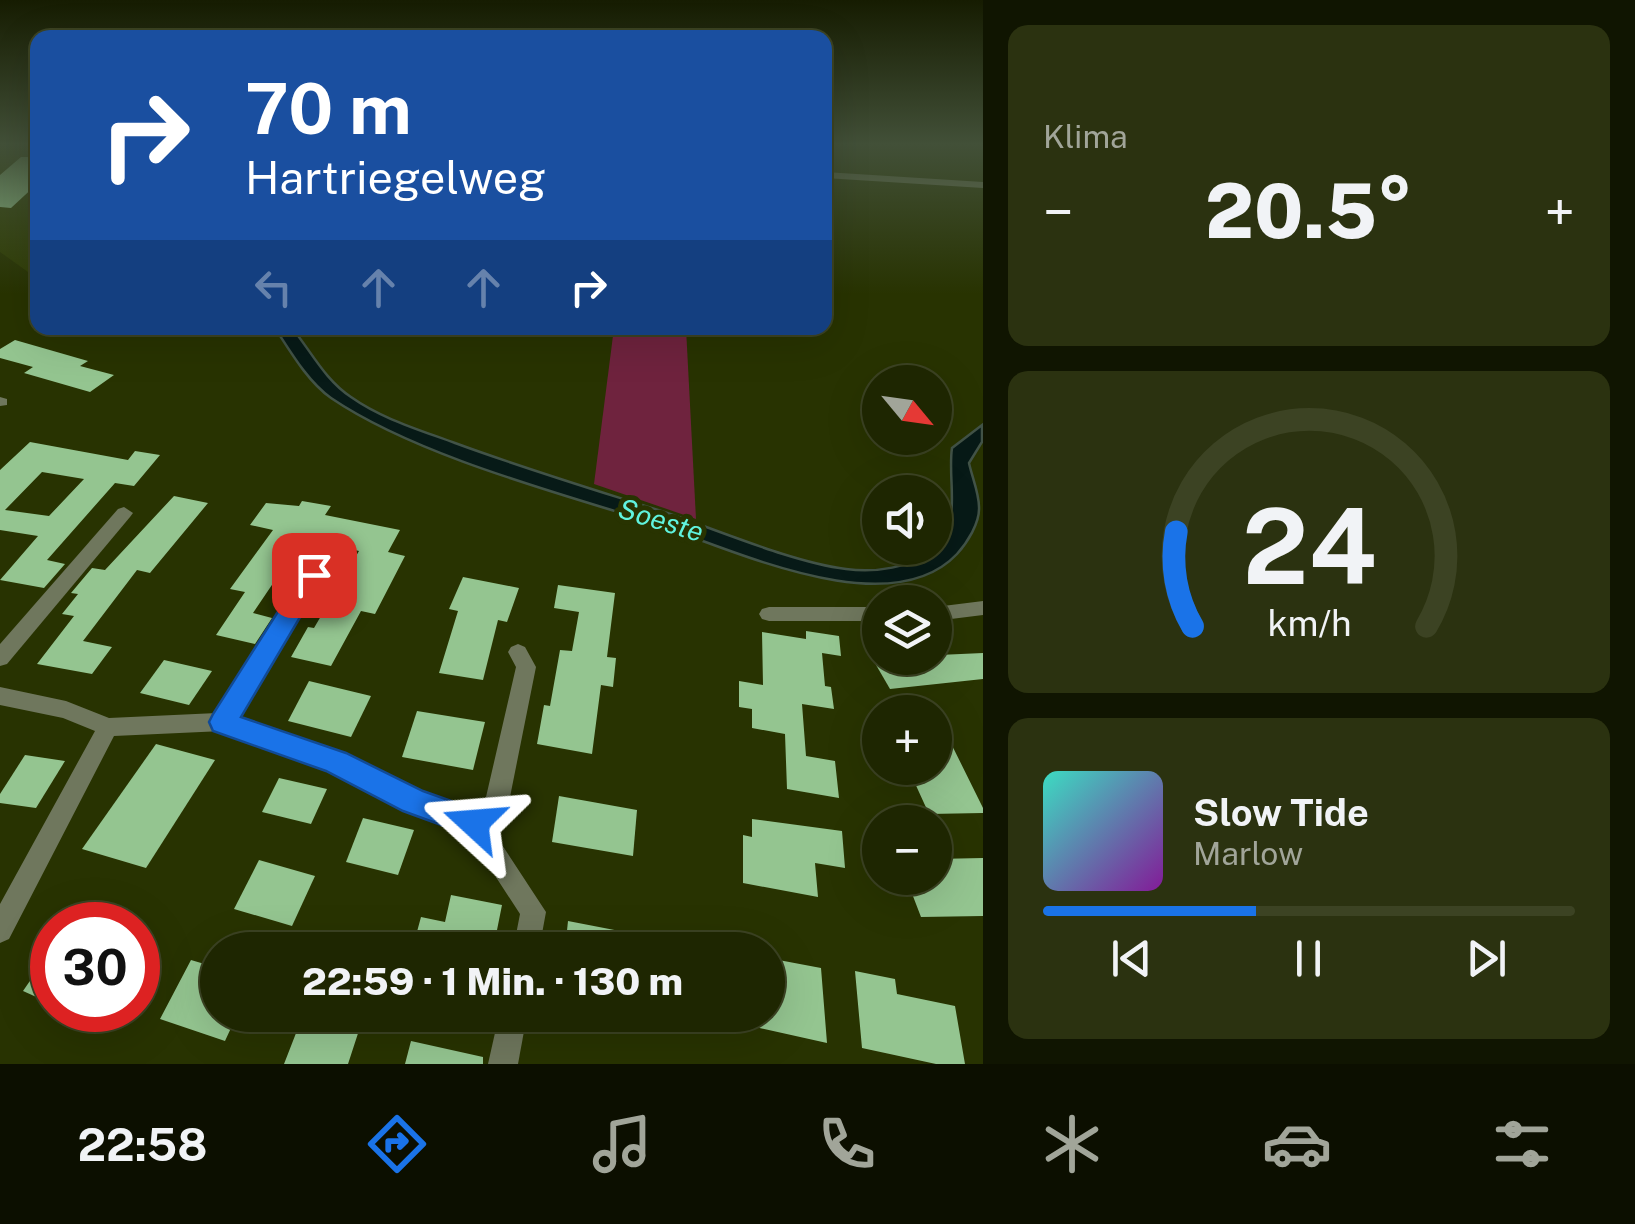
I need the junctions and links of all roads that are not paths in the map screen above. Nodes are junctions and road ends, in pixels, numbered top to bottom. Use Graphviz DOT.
graph roads {
  1 [pos="124,514"];
  2 [pos="314,575"];
  3 [pos="982,608"];
  4 [pos="952,612"];
  5 [pos="769,614"];
  6 [pos="862,614"];
  7 [pos="518,652"];
  8 [pos="0,658"];
  9 [pos="0,696"];
  10 [pos="223,722"];
  11 [pos="108,727"];
  12 [pos="474,823"];
  13 [pos="0,930"];
  14 [pos="529,932"];
  15 [pos="510,1032"];
  16 [pos="503,1064"];
  1 -- 8 [label="street"];
  2 -- 10 [label="street"];
  3 -- 4 [label="street"];
  5 -- 6 [label="street"];
  7 -- 12 [label="street"];
  9 -- 11 [label="street"];
  10 -- 11 [label="street"];
  10 -- 12 [label="street"];
  11 -- 13 [label="street"];
  12 -- 14 [label="street"];
  15 -- 16 [label="street"];
}
